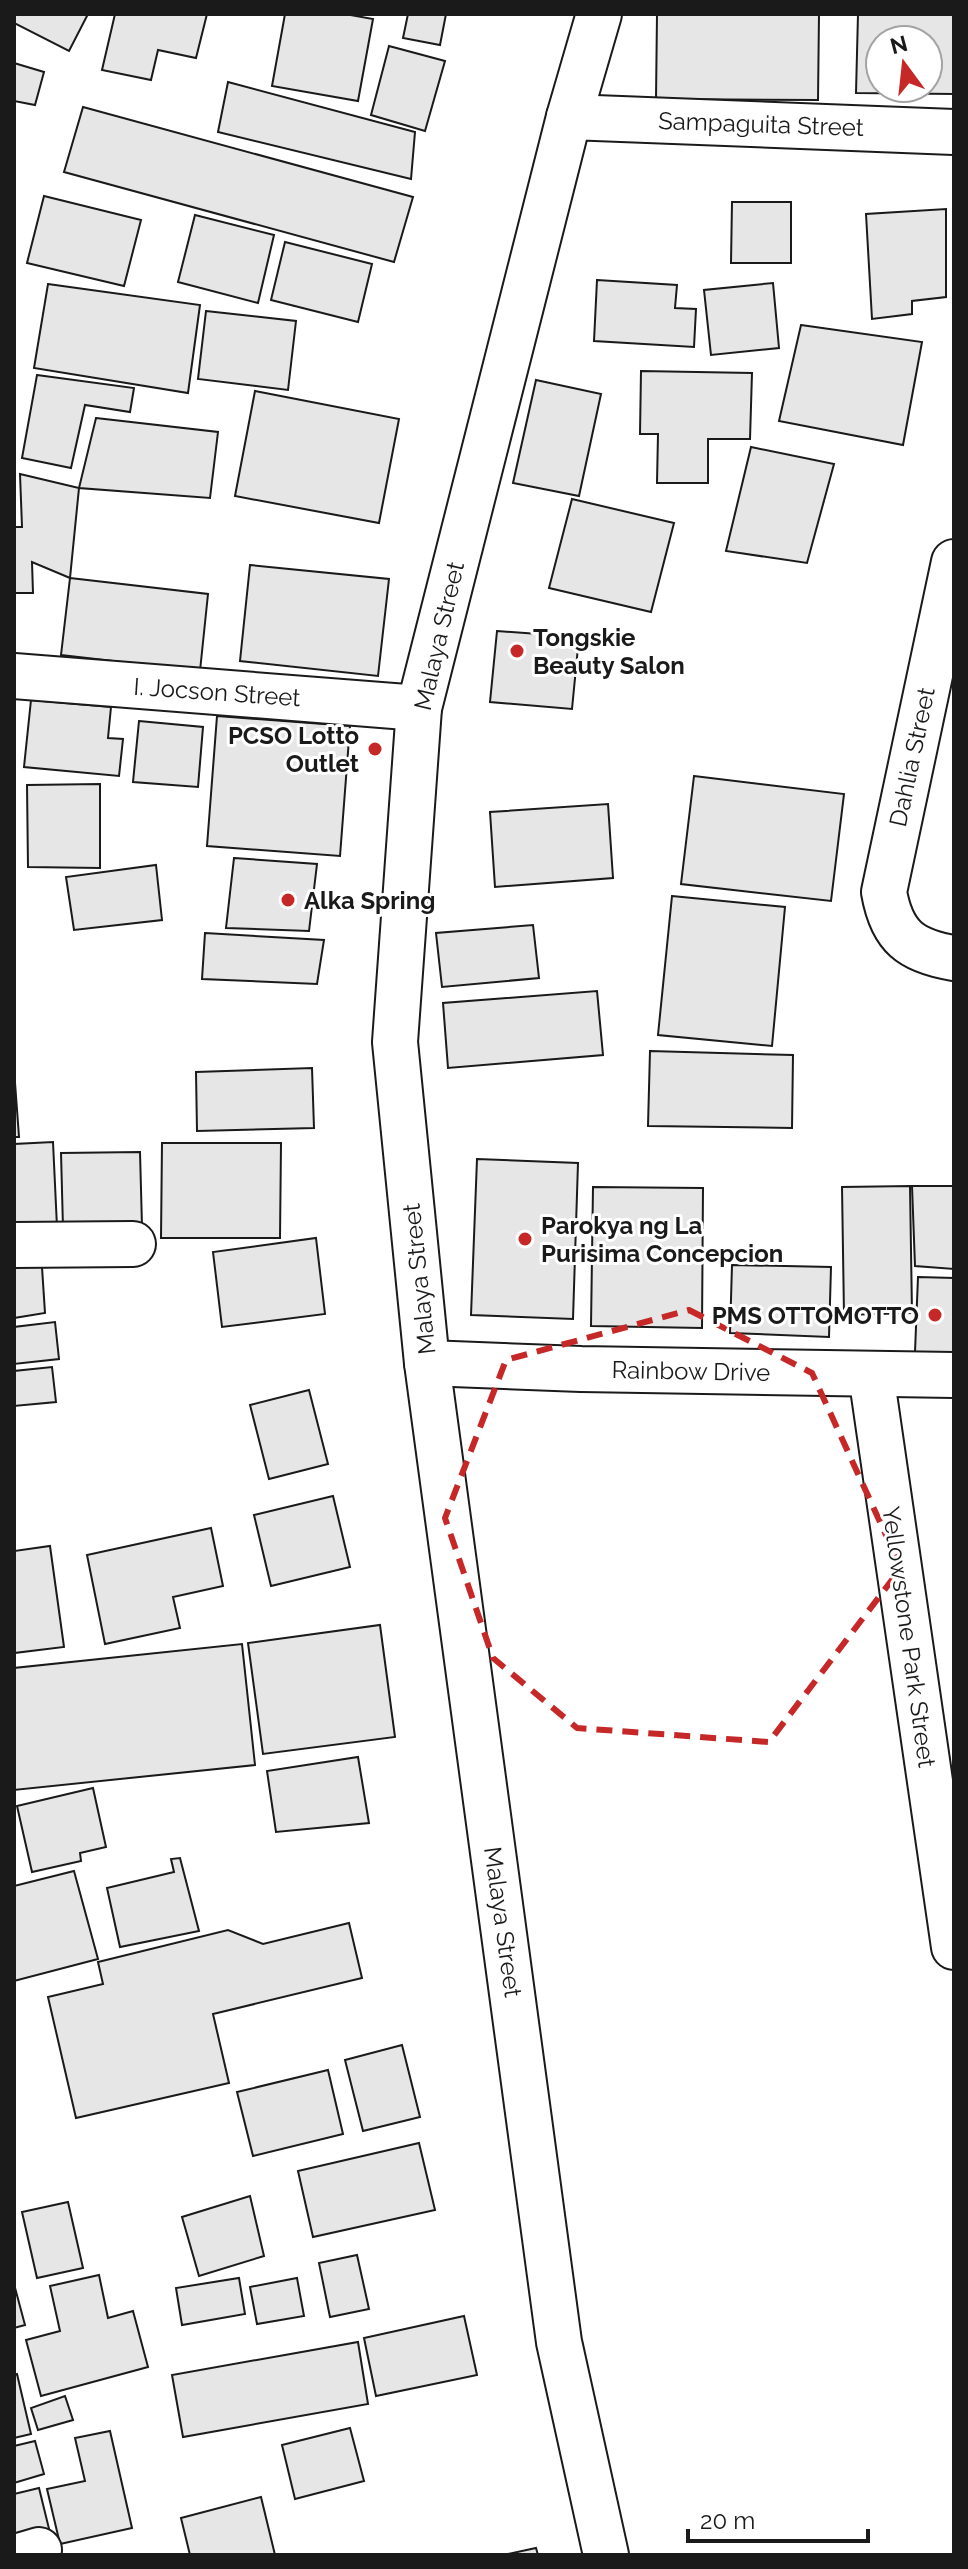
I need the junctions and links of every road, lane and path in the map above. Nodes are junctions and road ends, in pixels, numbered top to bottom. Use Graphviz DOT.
graph roads {
  1 [pos="599,14"];
  2 [pos="569,117"];
  3 [pos="954,132"];
  4 [pos="954,562"];
  5 [pos="14,676"];
  6 [pos="419,708"];
  7 [pos="954,958"];
  8 [pos="133,1244"];
  9 [pos="14,1245"];
  10 [pos="427,1363"];
  11 [pos="871,1374"];
  12 [pos="954,1375"];
  13 [pos="946,1838"];
  14 [pos="954,1947"];
  15 [pos="606,2555"];
  1 -- 2 [label="street, Malaya Street"];
  2 -- 3 [label="street, Sampaguita Street"];
  2 -- 6 [label="street, Malaya Street"];
  4 -- 7 [label="street, Dahlia Street"];
  5 -- 6 [label="street, I. Jocson Street"];
  6 -- 10 [label="street, Malaya Street"];
  8 -- 9 [label="street"];
  10 -- 11 [label="street, Rainbow Drive"];
  10 -- 15 [label="street, Malaya Street"];
  11 -- 12 [label="street, Rainbow Drive"];
  11 -- 13 [label="street, Yellowstone Park Street"];
  13 -- 14 [label="street, Yellowstone Park Street"];
}
